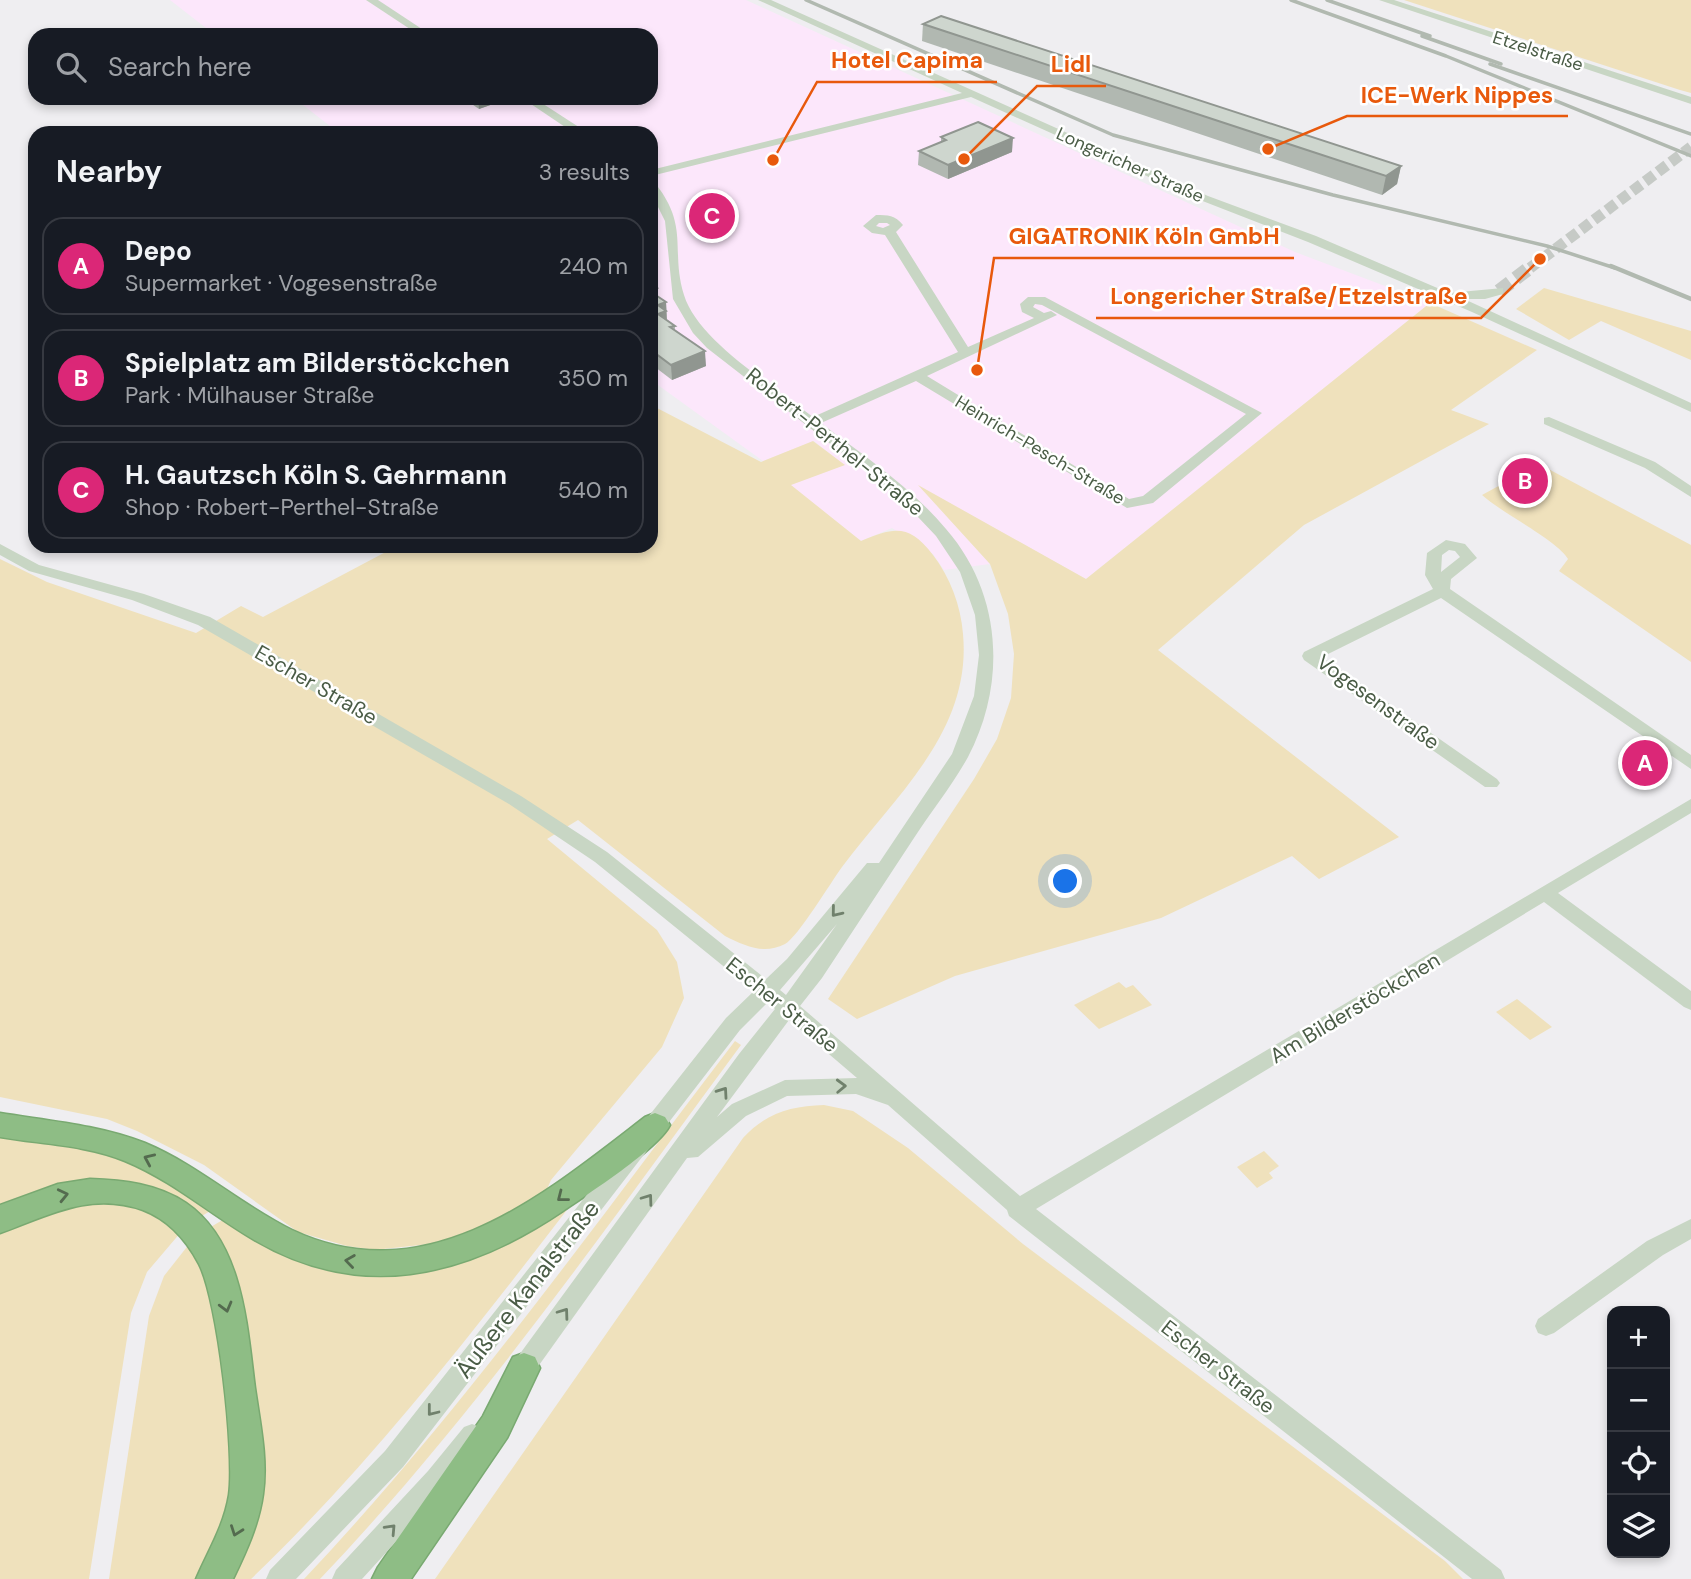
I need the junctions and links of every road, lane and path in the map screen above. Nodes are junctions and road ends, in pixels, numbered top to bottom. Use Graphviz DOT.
graph roads {
  1 [pos="371,0"];
  2 [pos="763,0"];
  3 [pos="1384,0"];
  4 [pos="415,28"];
  5 [pos="972,94"];
  6 [pos="1691,101"];
  7 [pos="538,105"];
  8 [pos="571,126"];
  9 [pos="658,171"];
  10 [pos="658,195"];
  11 [pos="889,231"];
  12 [pos="1441,293"];
  13 [pos="1477,309"];
  14 [pos="1061,310"];
  15 [pos="1043,318"];
  16 [pos="965,353"];
  17 [pos="916,375"];
  18 [pos="1691,408"];
  19 [pos="1549,421"];
  20 [pos="812,422"];
  21 [pos="1691,494"];
  22 [pos="0,549"];
  23 [pos="1691,763"];
  24 [pos="1491,783"];
  25 [pos="1691,806"];
  26 [pos="913,824"];
  27 [pos="1545,893"];
  28 [pos="764,990"];
  29 [pos="1691,1002"];
  30 [pos="787,1007"];
  31 [pos="895,1100"];
  32 [pos="0,1125"];
  33 [pos="655,1125"];
  34 [pos="670,1169"];
  35 [pos="1017,1209"];
  36 [pos="0,1220"];
  37 [pos="1691,1228"];
  38 [pos="1546,1326"];
  39 [pos="524,1368"];
  40 [pos="214,1579"];
  41 [pos="279,1579"];
  42 [pos="345,1579"];
  43 [pos="390,1579"];
  44 [pos="1492,1579"];
  1 -- 4 [label="street"];
  2 -- 5 [label="street, Longericher Straße"];
  3 -- 6 [label="street, Etzelstraße"];
  5 -- 9 [label="street"];
  5 -- 12 [label="street, Longericher Straße"];
  7 -- 8 [label="street"];
  10 -- 20 [label="street, Robert-Perthel-Straße"];
  11 -- 16 [label="street"];
  12 -- 13 [label="street, Longericher Straße"];
  12 -- 13 [label="street"];
  13 -- 18 [label="street, Longericher Straße"];
  14 -- 15 [label="street"];
  14 -- 15 [label="street"];
  14 -- 17 [label="street, Heinrich-Pesch-Straße"];
  15 -- 16 [label="street"];
  16 -- 17 [label="street"];
  17 -- 20 [label="street"];
  19 -- 21 [label="street"];
  20 -- 26 [label="street, Robert-Perthel-Straße"];
  22 -- 28 [label="street, Escher Straße"];
  23 -- 24 [label="street, Vogesenstraße"];
  25 -- 27 [label="street, Am Bilderstöckchen"];
  26 -- 28 [label="street, Robert-Perthel-Straße, one-way"];
  26 -- 30 [label="street, Robert-Perthel-Straße"];
  27 -- 29 [label="street"];
  27 -- 35 [label="street, Am Bilderstöckchen"];
  28 -- 30 [label="street, Escher Straße"];
  28 -- 33 [label="street, Äußere Kanalstraße"];
  30 -- 31 [label="street, Escher Straße"];
  34 -- 30 [label="street, Äußere Kanalstraße, one-way"];
  34 -- 31 [label="street, one-way"];
  31 -- 35 [label="street, Escher Straße"];
  33 -- 32 [label="highway, one-way"];
  33 -- 41 [label="street, Äußere Kanalstraße, one-way"];
  39 -- 34 [label="street, Äußere Kanalstraße, one-way"];
  35 -- 44 [label="street, Escher Straße"];
  36 -- 40 [label="highway, one-way"];
  37 -- 38 [label="street"];
  42 -- 39 [label="street, Äußere Kanalstraße, one-way"];
  39 -- 43 [label="highway"];
}
